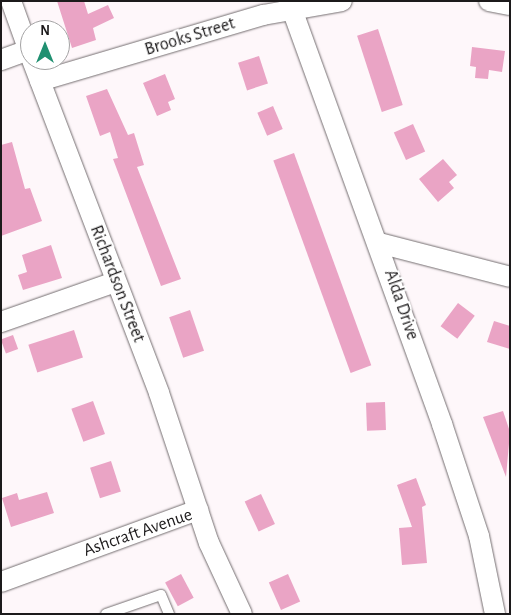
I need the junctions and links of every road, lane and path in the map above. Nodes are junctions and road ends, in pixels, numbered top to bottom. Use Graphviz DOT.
graph roads {
  1 [pos="11,1"];
  2 [pos="342,1"];
  3 [pos="490,1"];
  4 [pos="290,5"];
  5 [pos="510,5"];
  6 [pos="20,27"];
  7 [pos="20,57"];
  8 [pos="1,60"];
  9 [pos="36,70"];
  10 [pos="40,81"];
  11 [pos="379,243"];
  12 [pos="510,277"];
  13 [pos="115,282"];
  14 [pos="1,322"];
  15 [pos="198,510"];
  16 [pos="1,582"];
  17 [pos="106,614"];
  18 [pos="169,614"];
  19 [pos="242,614"];
  20 [pos="494,614"];
  1 -- 6 [label="street, Richardson Street"];
  2 -- 4 [label="street, Brooks Street"];
  3 -- 5 [label="street"];
  4 -- 10 [label="street, Brooks Street"];
  4 -- 11 [label="street, Alda Drive"];
  7 -- 8 [label="street"];
  9 -- 10 [label="street, Richardson Street"];
  10 -- 13 [label="street, Richardson Street"];
  11 -- 12 [label="street"];
  11 -- 20 [label="street, Alda Drive"];
  13 -- 14 [label="street"];
  13 -- 15 [label="street, Richardson Street"];
  15 -- 16 [label="street, Ashcraft Avenue"];
  15 -- 19 [label="street, Ashcraft Avenue"];
  17 -- 18 [label="lane"];
}
